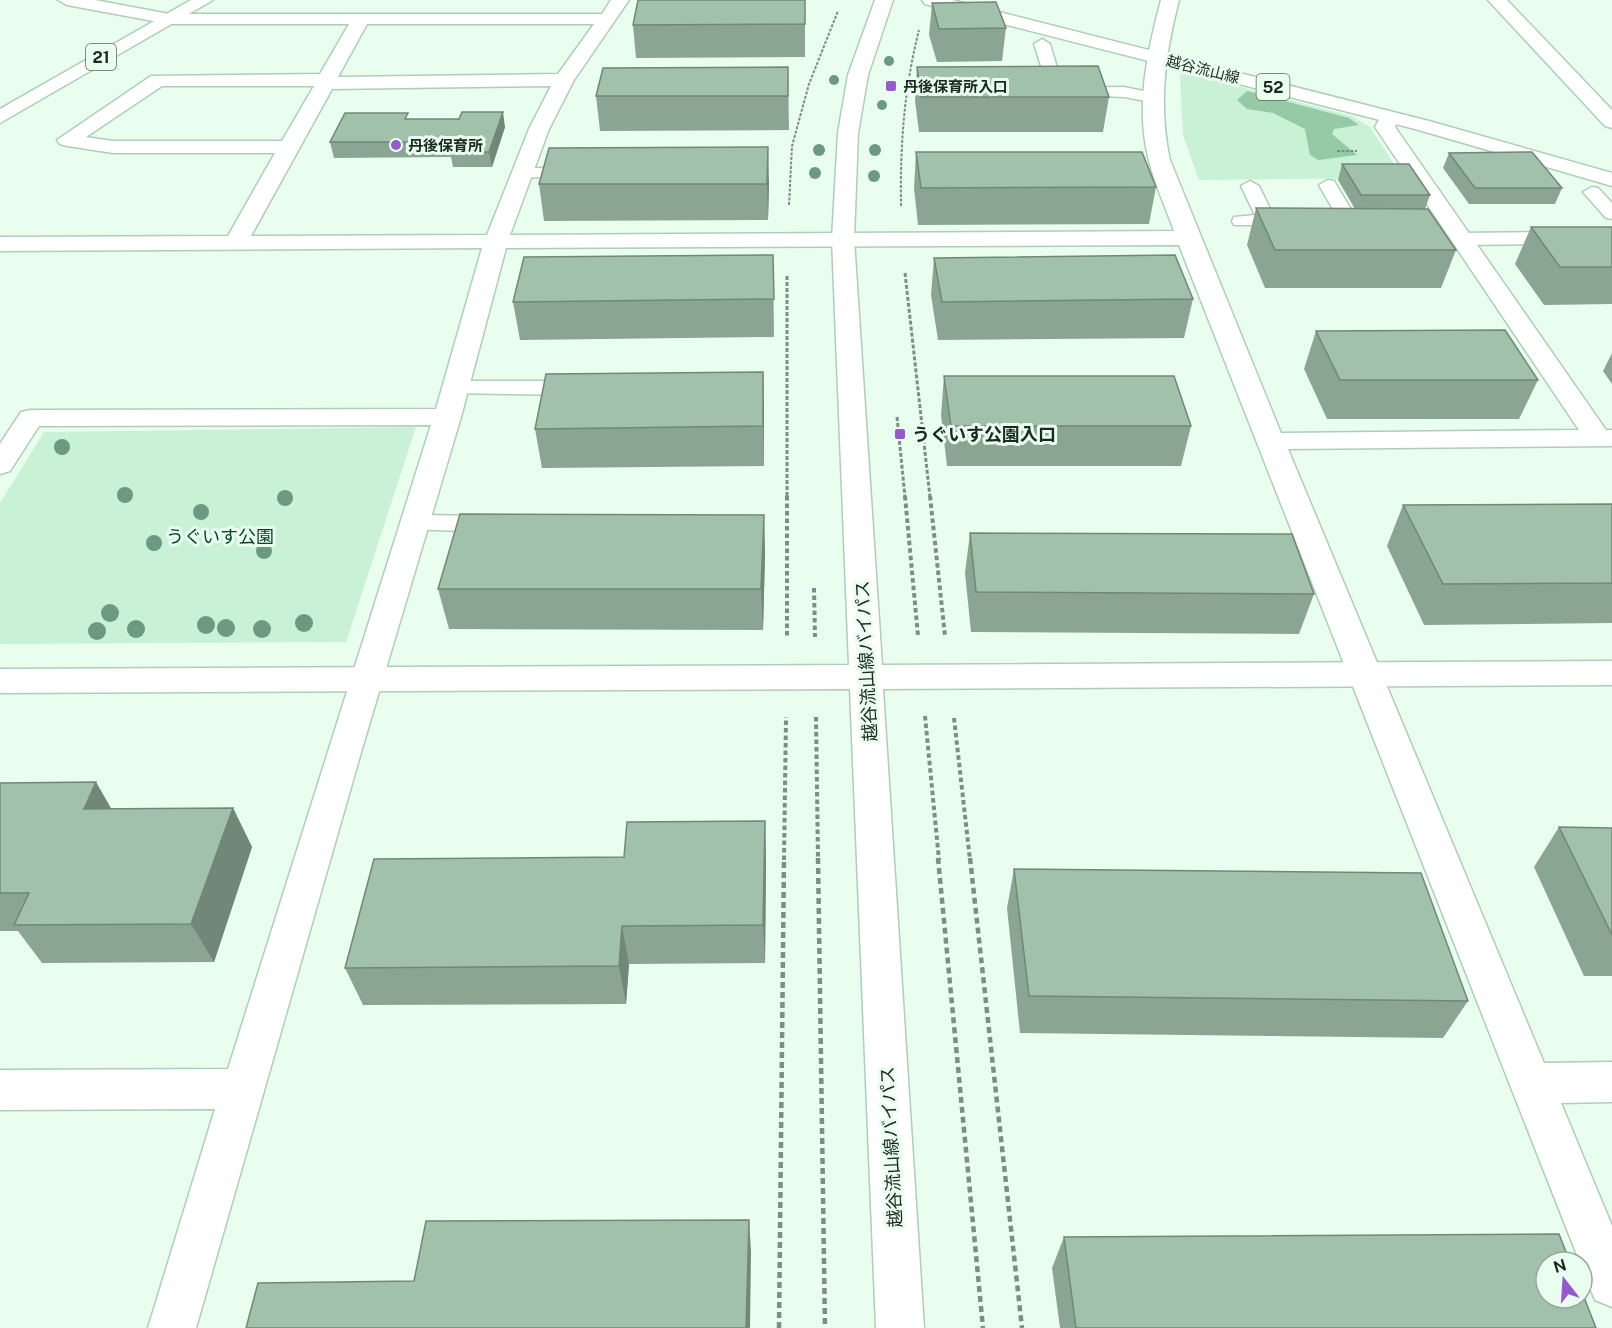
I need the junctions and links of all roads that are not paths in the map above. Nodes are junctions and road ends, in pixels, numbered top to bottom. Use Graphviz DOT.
graph roads {
  1 [pos="67,0"];
  2 [pos="204,0"];
  3 [pos="299,0"];
  4 [pos="503,0"];
  5 [pos="884,0"];
  6 [pos="932,0"];
  7 [pos="1170,0"];
  8 [pos="1497,0"];
  9 [pos="613,9"];
  10 [pos="169,19"];
  11 [pos="267,19"];
  12 [pos="361,19"];
  13 [pos="487,19"];
  14 [pos="1042,44"];
  15 [pos="1155,57"];
  16 [pos="564,80"];
  17 [pos="325,82"];
  18 [pos="1152,97"];
  19 [pos="0,117"];
  20 [pos="1390,117"];
  21 [pos="1612,123"];
  22 [pos="289,147"];
  23 [pos="521,173"];
  24 [pos="591,173"];
  25 [pos="1612,180"];
  26 [pos="1328,185"];
  27 [pos="1250,186"];
  28 [pos="1592,192"];
  29 [pos="1612,214"];
  30 [pos="1241,221"];
  31 [pos="1268,221"];
  32 [pos="1349,221"];
  33 [pos="1372,221"];
  34 [pos="1447,227"];
  35 [pos="1612,237"];
  36 [pos="1188,238"];
  37 [pos="843,239"];
  38 [pos="496,241"];
  39 [pos="236,242"];
  40 [pos="0,244"];
  41 [pos="598,388"];
  42 [pos="451,403"];
  43 [pos="0,418"];
  44 [pos="31,418"];
  45 [pos="1605,438"];
  46 [pos="1272,441"];
  47 [pos="0,465"];
  48 [pos="414,523"];
  49 [pos="521,524"];
  50 [pos="1612,673"];
  51 [pos="1364,675"];
  52 [pos="868,676"];
  53 [pos="364,680"];
  54 [pos="0,681"];
  55 [pos="1612,1082"];
  56 [pos="1530,1083"];
  57 [pos="243,1089"];
  58 [pos="0,1090"];
  59 [pos="1612,1283"];
  60 [pos="172,1328"];
  61 [pos="900,1328"];
  1 -- 10 [label="street"];
  2 -- 10 [label="street, 21"];
  3 -- 11 [label="street"];
  4 -- 13 [label="street"];
  5 -- 37 [label="street, 越谷流山線バイパス"];
  6 -- 15 [label="street, 越谷流山線 / 52"];
  7 -- 15 [label="street"];
  8 -- 21 [label="street"];
  9 -- 13 [label="street"];
  9 -- 16 [label="street"];
  10 -- 11 [label="street"];
  10 -- 19 [label="street, 21"];
  11 -- 12 [label="street"];
  12 -- 13 [label="street"];
  12 -- 17 [label="street"];
  14 -- 18 [label="lane"];
  15 -- 18 [label="street"];
  15 -- 20 [label="street, 越谷流山線 / 52"];
  16 -- 17 [label="street"];
  16 -- 23 [label="street"];
  17 -- 22 [label="street"];
  17 -- 22 [label="street"];
  18 -- 36 [label="street"];
  20 -- 25 [label="street, 越谷流山線 / 52"];
  20 -- 34 [label="street"];
  22 -- 39 [label="street"];
  23 -- 24 [label="lane"];
  23 -- 38 [label="street"];
  26 -- 32 [label="lane"];
  27 -- 31 [label="lane"];
  28 -- 29 [label="lane"];
  30 -- 31 [label="lane"];
  31 -- 32 [label="lane"];
  32 -- 33 [label="lane"];
  34 -- 35 [label="lane"];
  34 -- 45 [label="street"];
  36 -- 37 [label="street"];
  36 -- 46 [label="street"];
  37 -- 38 [label="street"];
  37 -- 52 [label="street, 越谷流山線バイパス"];
  38 -- 39 [label="street"];
  38 -- 42 [label="street"];
  39 -- 40 [label="street"];
  41 -- 42 [label="lane"];
  42 -- 44 [label="street"];
  42 -- 48 [label="street"];
  43 -- 44 [label="street"];
  44 -- 47 [label="street"];
  45 -- 46 [label="street"];
  46 -- 51 [label="street"];
  48 -- 49 [label="lane"];
  48 -- 53 [label="street"];
  50 -- 51 [label="street"];
  51 -- 52 [label="street"];
  51 -- 56 [label="street"];
  52 -- 53 [label="street"];
  52 -- 61 [label="street, 越谷流山線バイパス"];
  53 -- 54 [label="street"];
  53 -- 57 [label="street"];
  55 -- 56 [label="street"];
  56 -- 59 [label="street"];
  57 -- 58 [label="street"];
  57 -- 60 [label="street"];
}
